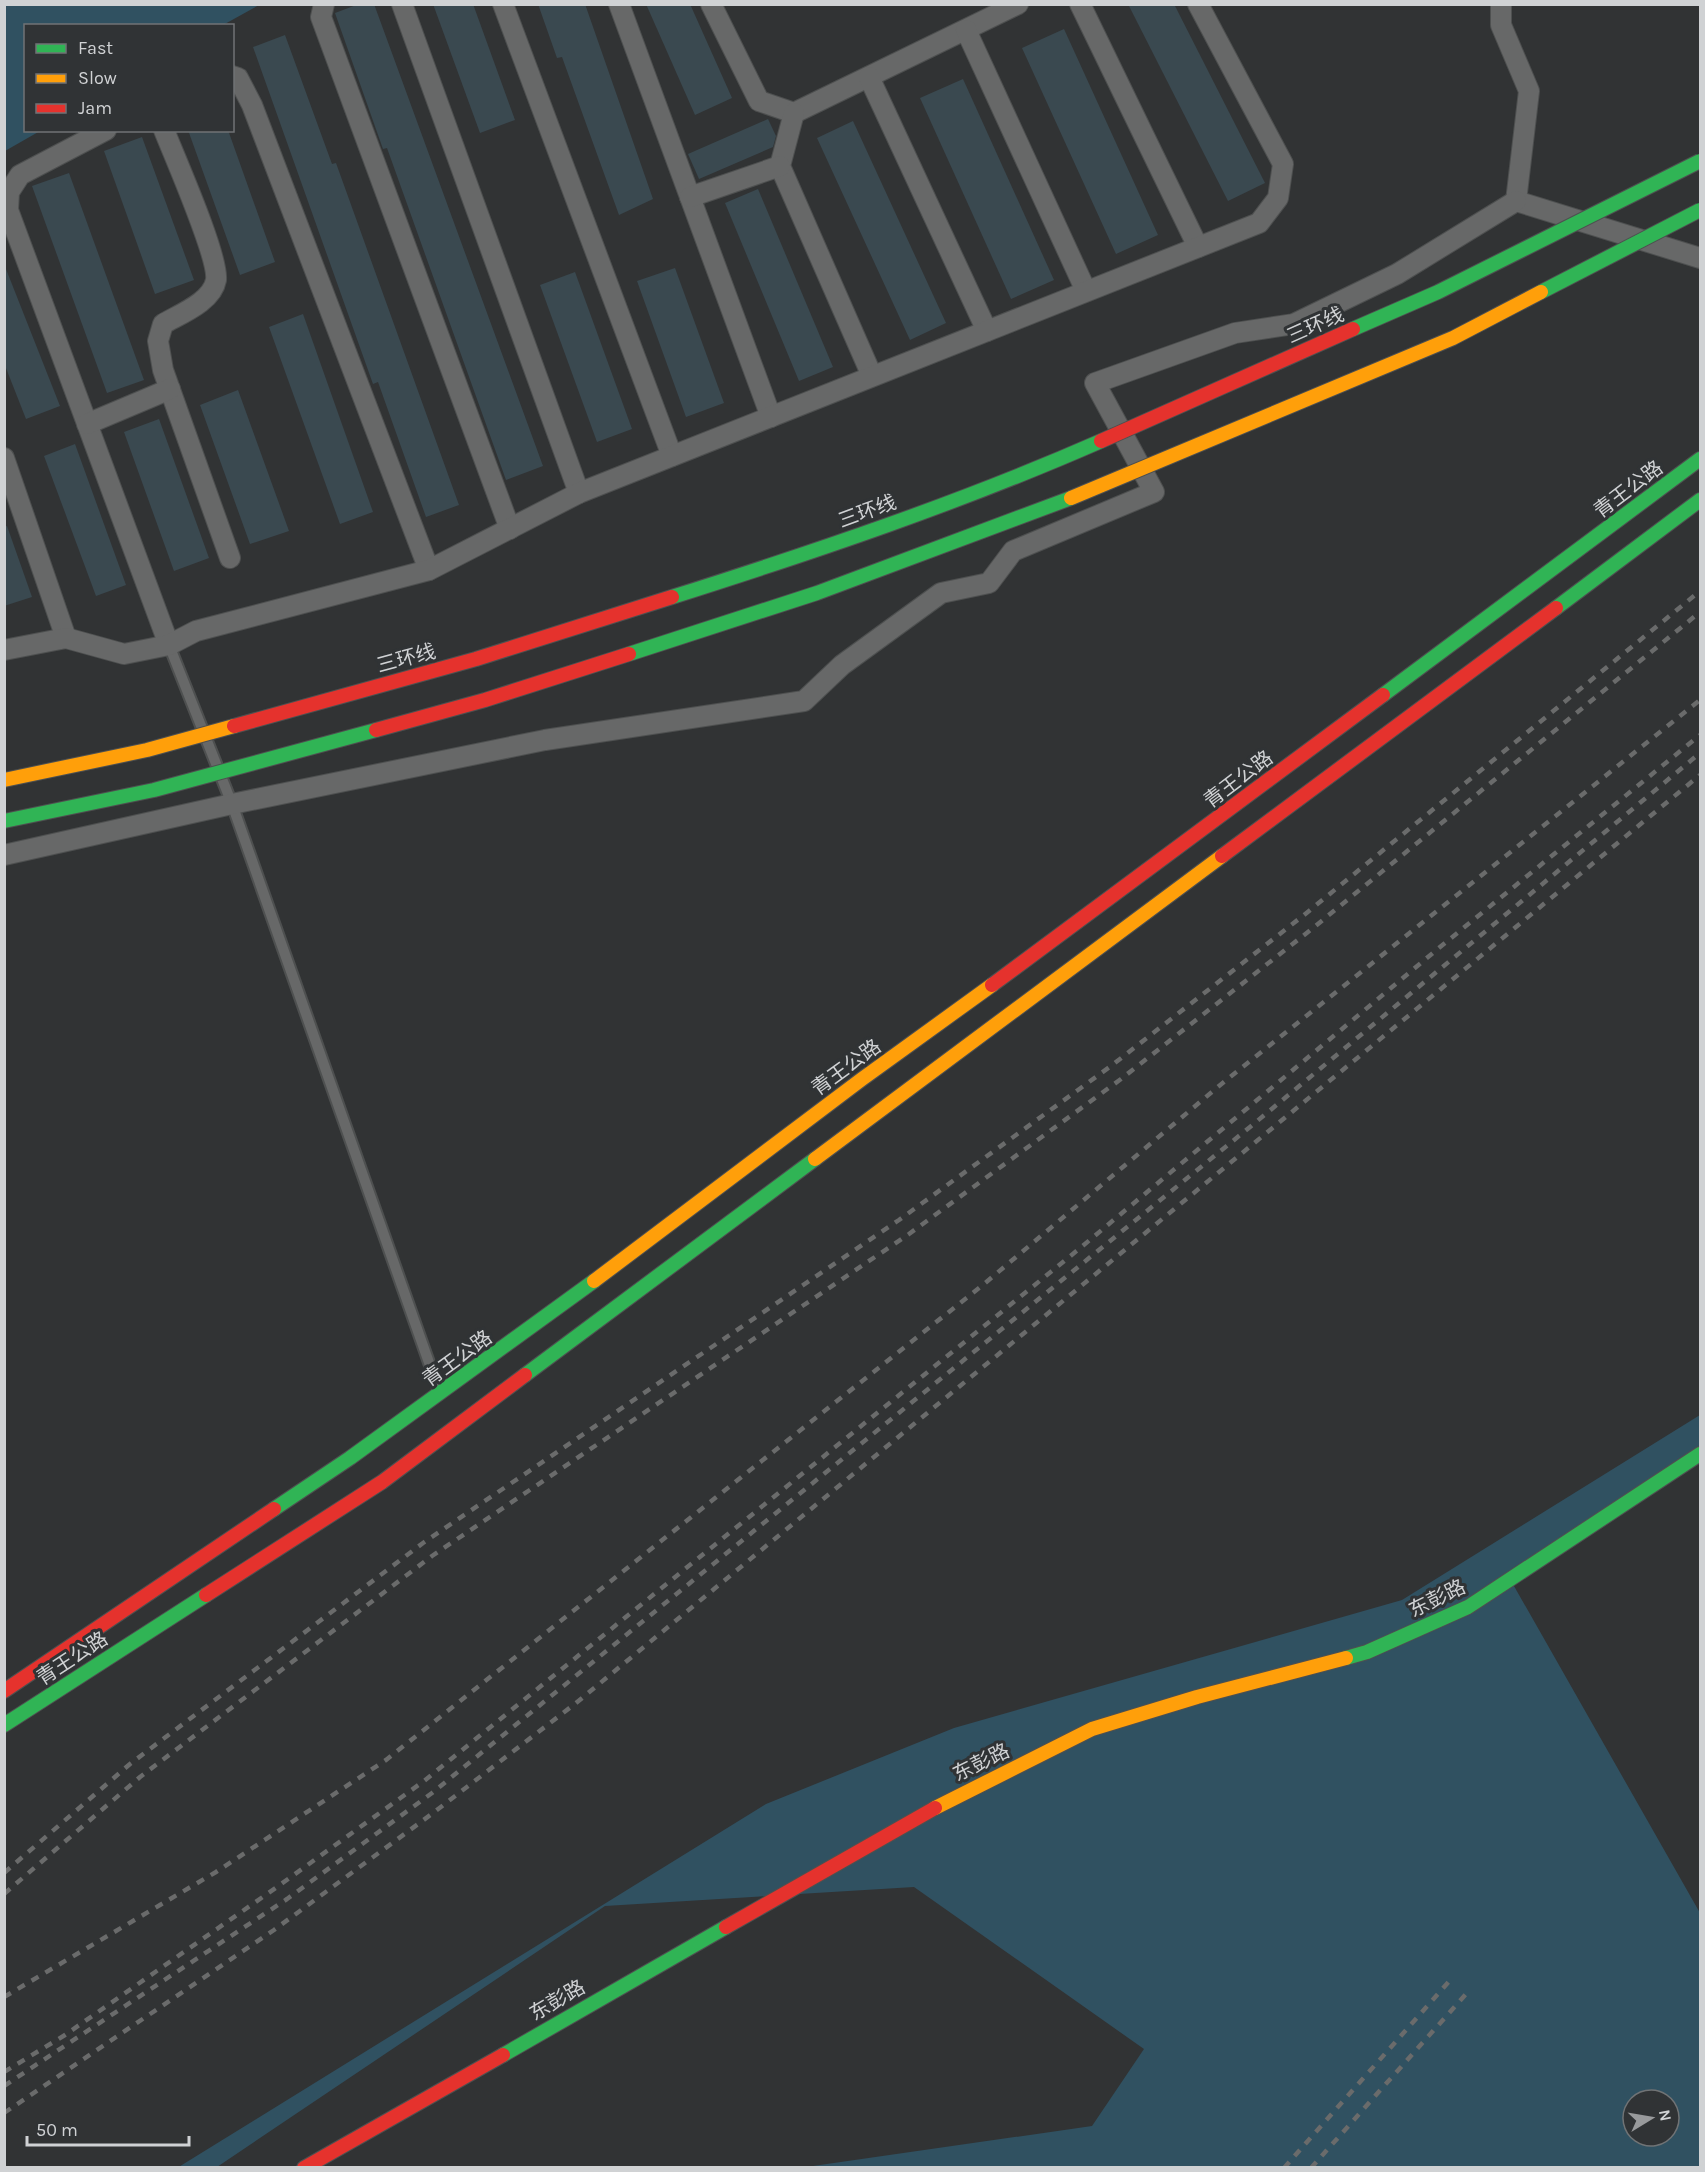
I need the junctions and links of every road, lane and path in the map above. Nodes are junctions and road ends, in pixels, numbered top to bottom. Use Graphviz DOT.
graph roads {
  1 [pos="324,4"];
  2 [pos="402,4"];
  3 [pos="503,4"];
  4 [pos="619,4"];
  5 [pos="711,4"];
  6 [pos="1018,4"];
  7 [pos="1080,4"];
  8 [pos="1198,4"];
  9 [pos="1502,4"];
  10 [pos="966,30"];
  11 [pos="234,77"];
  12 [pos="869,77"];
  13 [pos="794,113"];
  14 [pos="102,132"];
  15 [pos="165,132"];
  16 [pos="1701,161"];
  17 [pos="780,166"];
  18 [pos="690,197"];
  19 [pos="1516,201"];
  20 [pos="1701,210"];
  21 [pos="1198,247"];
  22 [pos="1701,258"];
  23 [pos="1086,291"];
  24 [pos="987,331"];
  25 [pos="872,376"];
  26 [pos="170,389"];
  27 [pos="771,417"];
  28 [pos="87,424"];
  29 [pos="672,456"];
  30 [pos="4,458"];
  31 [pos="1701,459"];
  32 [pos="579,493"];
  33 [pos="1701,500"];
  34 [pos="510,529"];
  35 [pos="230,558"];
  36 [pos="429,570"];
  37 [pos="66,638"];
  38 [pos="169,645"];
  39 [pos="4,650"];
  40 [pos="4,780"];
  41 [pos="232,804"];
  42 [pos="4,821"];
  43 [pos="4,855"];
  44 [pos="440,1394"];
  45 [pos="1701,1454"];
  46 [pos="4,1691"];
  47 [pos="4,1725"];
  48 [pos="304,2168"];
  1 -- 34 [label="street"];
  2 -- 32 [label="street"];
  3 -- 29 [label="street"];
  4 -- 18 [label="street"];
  5 -- 13 [label="street"];
  6 -- 10 [label="street"];
  7 -- 21 [label="street"];
  8 -- 21 [label="street"];
  9 -- 19 [label="street"];
  10 -- 12 [label="street"];
  10 -- 23 [label="street"];
  11 -- 36 [label="street"];
  12 -- 13 [label="street"];
  12 -- 24 [label="street"];
  13 -- 17 [label="street"];
  14 -- 28 [label="street"];
  15 -- 26 [label="street"];
  16 -- 40 [label="main road, 三环线, bridge"];
  17 -- 18 [label="street"];
  17 -- 25 [label="street"];
  18 -- 27 [label="street"];
  19 -- 22 [label="street"];
  19 -- 41 [label="street"];
  20 -- 42 [label="main road, bridge"];
  21 -- 23 [label="street"];
  23 -- 24 [label="street"];
  24 -- 25 [label="street"];
  25 -- 27 [label="street"];
  26 -- 28 [label="street"];
  26 -- 35 [label="street"];
  27 -- 29 [label="street"];
  28 -- 38 [label="street"];
  29 -- 32 [label="street"];
  30 -- 37 [label="street"];
  31 -- 44 [label="main road, 青王公路"];
  32 -- 34 [label="street"];
  33 -- 47 [label="main road, 青王公路"];
  34 -- 36 [label="street"];
  36 -- 38 [label="street"];
  37 -- 38 [label="street"];
  37 -- 39 [label="street"];
  38 -- 41 [label="lane"];
  41 -- 43 [label="street"];
  41 -- 44 [label="lane"];
  44 -- 46 [label="main road, 青王公路"];
  45 -- 48 [label="main road, 东彭路"];
}
